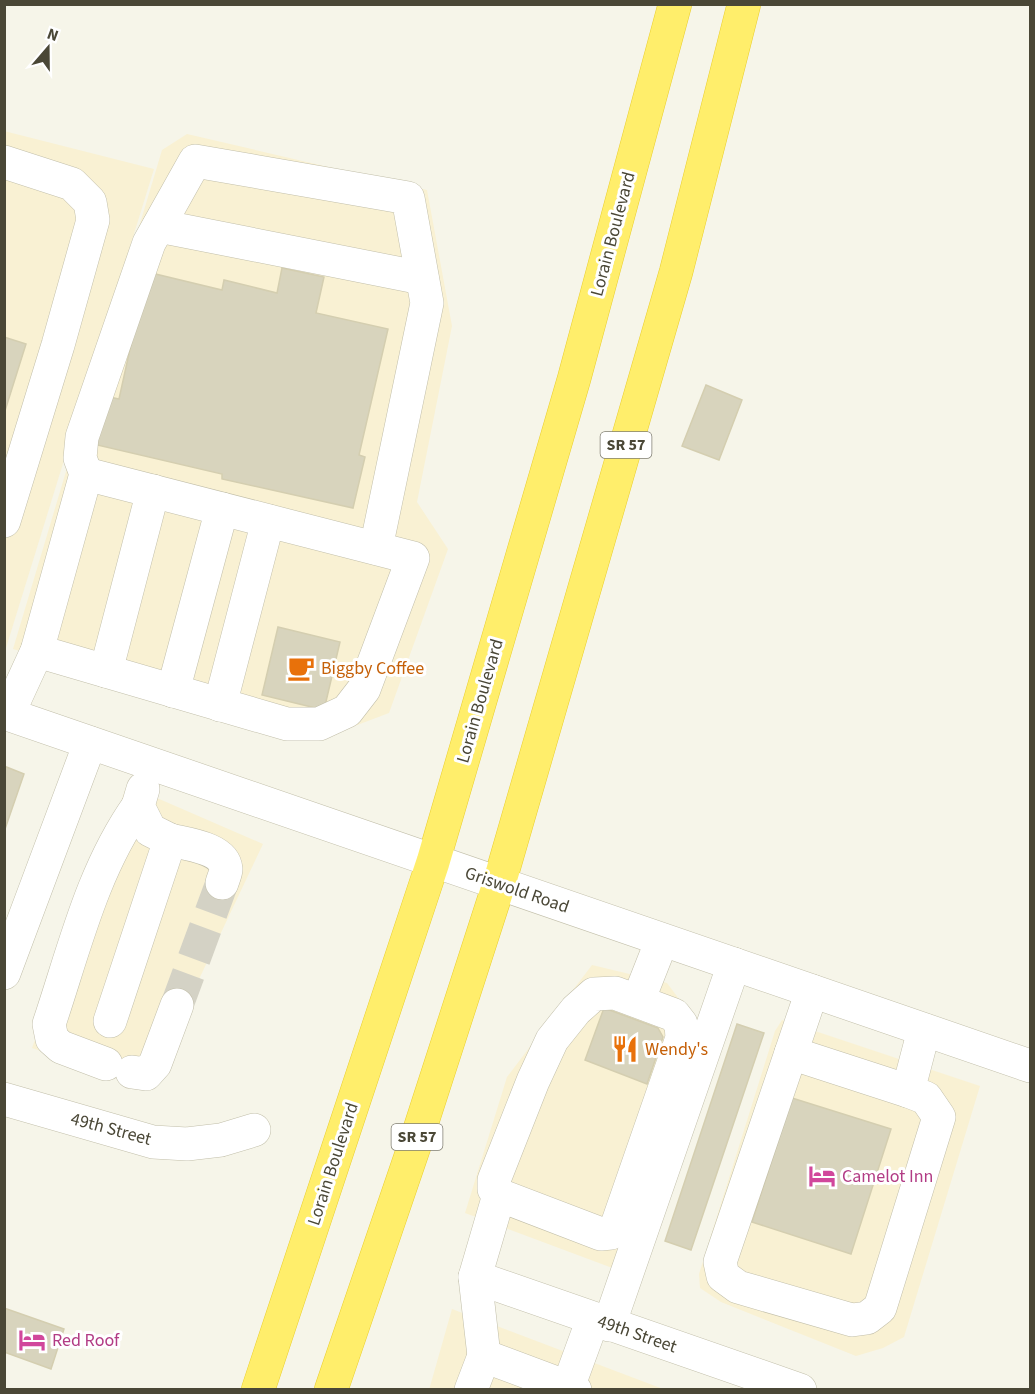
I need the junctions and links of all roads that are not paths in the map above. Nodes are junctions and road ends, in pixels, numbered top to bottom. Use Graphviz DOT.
graph roads {
  1 [pos="675,4"];
  2 [pos="744,4"];
  3 [pos="4,162"];
  4 [pos="159,226"];
  5 [pos="422,278"];
  6 [pos="86,474"];
  7 [pos="153,491"];
  8 [pos="222,509"];
  9 [pos="4,521"];
  10 [pos="268,521"];
  11 [pos="376,548"];
  12 [pos="38,651"];
  13 [pos="106,671"];
  14 [pos="173,691"];
  15 [pos="220,705"];
  16 [pos="6,713"];
  17 [pos="90,743"];
  18 [pos="152,764"];
  19 [pos="138,806"];
  20 [pos="170,840"];
  21 [pos="434,862"];
  22 [pos="222,883"];
  23 [pos="499,884"];
  24 [pos="662,940"];
  25 [pos="734,964"];
  26 [pos="4,973"];
  27 [pos="812,991"];
  28 [pos="638,1001"];
  29 [pos="177,1005"];
  30 [pos="110,1021"];
  31 [pos="924,1030"];
  32 [pos="791,1053"];
  33 [pos="1030,1066"];
  34 [pos="908,1091"];
  35 [pos="4,1099"];
  36 [pos="254,1130"];
  37 [pos="499,1195"];
  38 [pos="475,1277"];
  39 [pos="601,1322"];
  40 [pos="484,1356"];
  41 [pos="732,1379"];
  42 [pos="258,1389"];
  43 [pos="331,1389"];
  44 [pos="471,1389"];
  45 [pos="570,1389"];
  46 [pos="800,1389"];
  1 -- 21 [label="highway, Lorain Boulevard"];
  2 -- 23 [label="highway, SR 57"];
  3 -- 9 [label="street"];
  4 -- 5 [label="street"];
  4 -- 5 [label="street"];
  4 -- 6 [label="street"];
  5 -- 11 [label="street"];
  6 -- 7 [label="street"];
  6 -- 12 [label="street"];
  7 -- 8 [label="street"];
  7 -- 13 [label="street"];
  8 -- 10 [label="street"];
  8 -- 14 [label="street"];
  10 -- 11 [label="street"];
  10 -- 15 [label="street"];
  11 -- 15 [label="street"];
  12 -- 13 [label="street"];
  12 -- 16 [label="street"];
  13 -- 14 [label="street"];
  14 -- 15 [label="street"];
  16 -- 17 [label="street, Griswold Road"];
  17 -- 18 [label="street, Griswold Road"];
  17 -- 26 [label="street"];
  18 -- 19 [label="street"];
  18 -- 21 [label="street, Griswold Road"];
  19 -- 20 [label="street"];
  19 -- 29 [label="street"];
  20 -- 22 [label="street"];
  20 -- 30 [label="street"];
  21 -- 23 [label="street, Griswold Road"];
  21 -- 42 [label="highway, Lorain Boulevard"];
  23 -- 24 [label="street, Griswold Road"];
  23 -- 43 [label="highway, SR 57"];
  24 -- 25 [label="street, Griswold Road"];
  24 -- 28 [label="street"];
  25 -- 27 [label="street, Griswold Road"];
  25 -- 39 [label="street"];
  27 -- 31 [label="street, Griswold Road"];
  27 -- 32 [label="street"];
  28 -- 37 [label="street"];
  28 -- 37 [label="street"];
  31 -- 33 [label="street, Griswold Road"];
  31 -- 34 [label="street"];
  32 -- 34 [label="street"];
  32 -- 34 [label="street"];
  35 -- 36 [label="street, 49th Street"];
  37 -- 38 [label="street"];
  38 -- 39 [label="street, 49th Street"];
  38 -- 40 [label="street"];
  39 -- 41 [label="street, 49th Street"];
  39 -- 45 [label="street"];
  40 -- 44 [label="street"];
  40 -- 45 [label="street"];
  41 -- 46 [label="street, 49th Street"];
}
